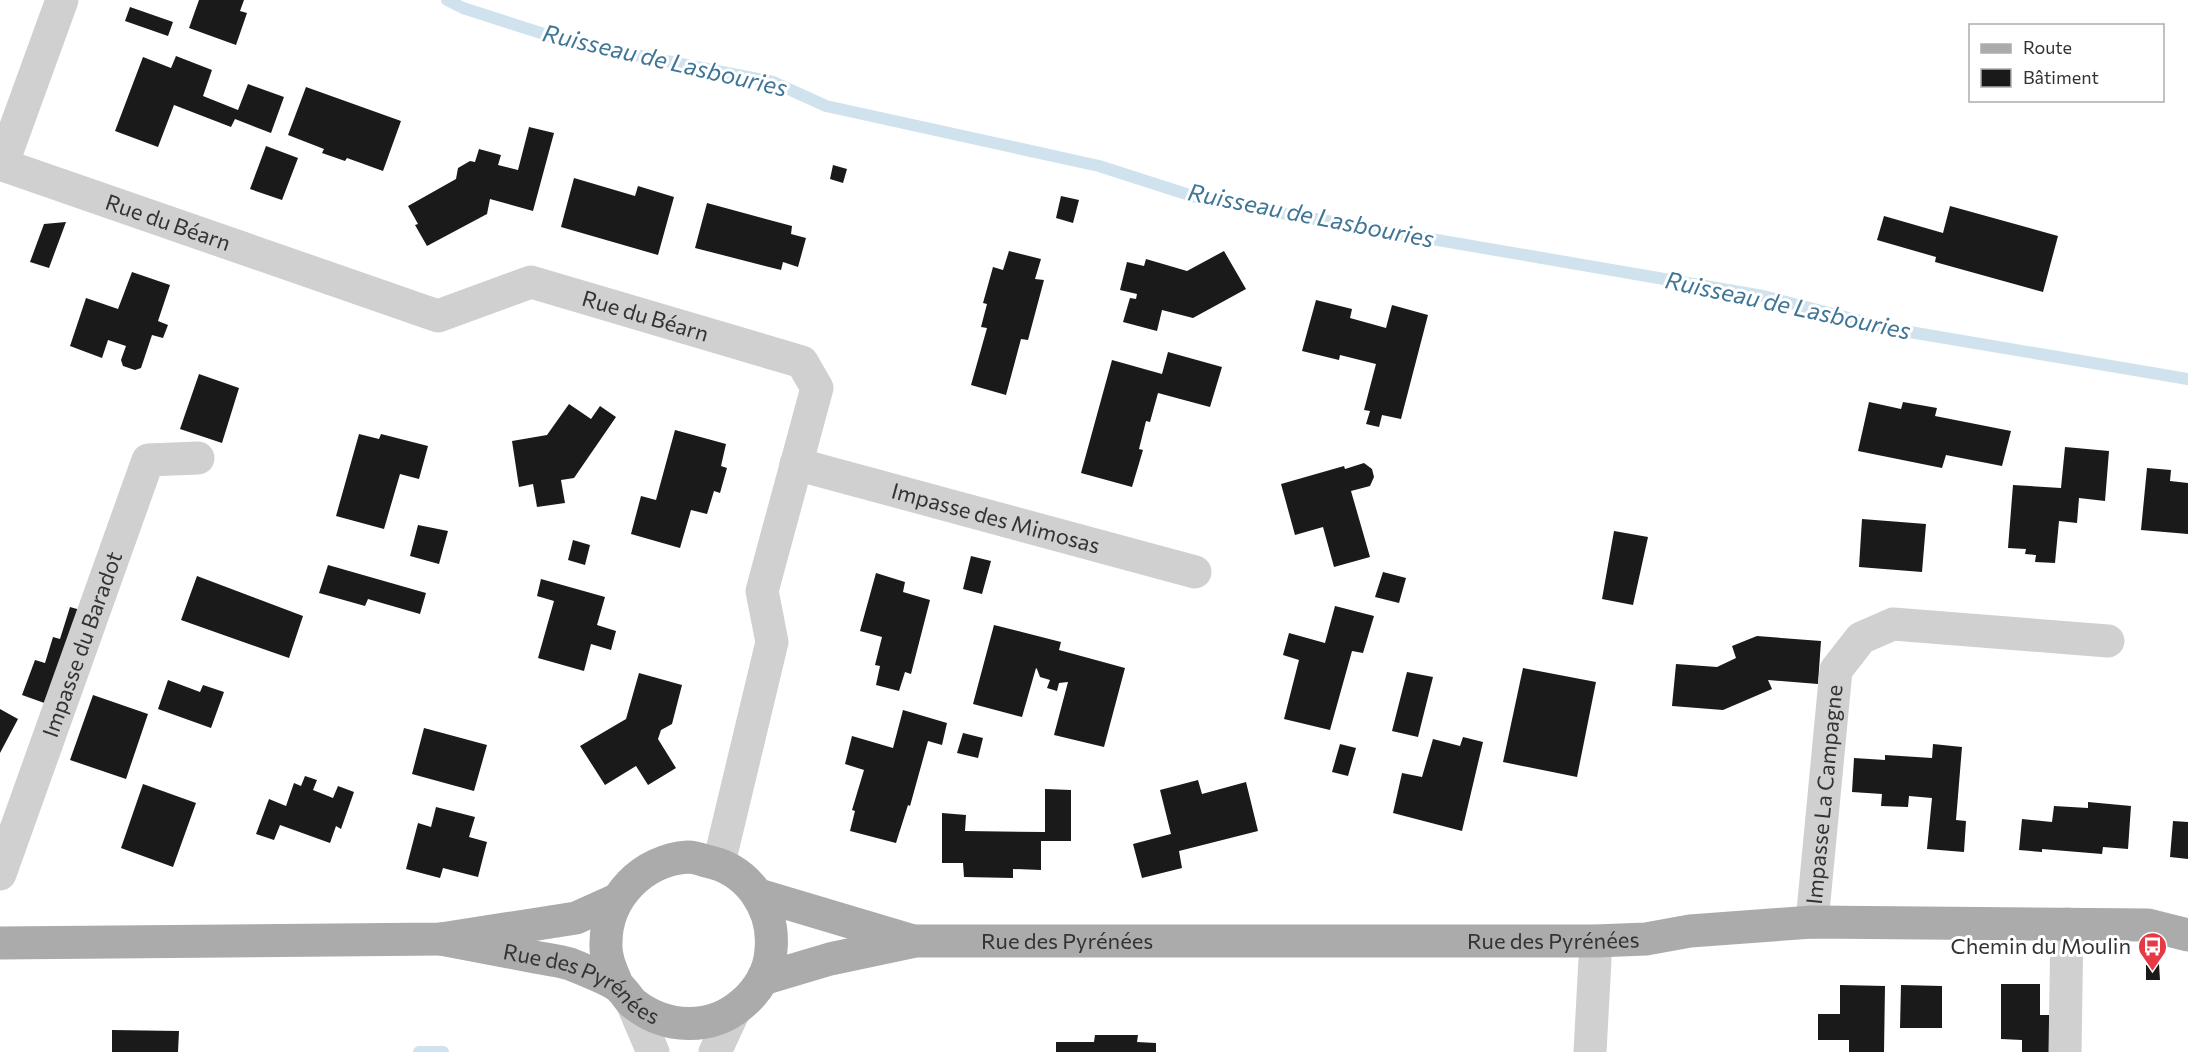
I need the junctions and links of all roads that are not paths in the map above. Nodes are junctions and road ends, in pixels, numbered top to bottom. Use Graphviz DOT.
graph roads {
  1 [pos="63,0"];
  2 [pos="1,165"];
  3 [pos="198,458"];
  4 [pos="796,464"];
  5 [pos="1196,572"];
  6 [pos="2108,641"];
  7 [pos="719,863"];
  8 [pos="0,874"];
  9 [pos="759,895"];
  10 [pos="616,900"];
  11 [pos="1812,922"];
  12 [pos="2067,924"];
  13 [pos="2188,935"];
  14 [pos="441,939"];
  15 [pos="915,941"];
  16 [pos="1596,941"];
  17 [pos="0,943"];
  18 [pos="763,979"];
  19 [pos="625,994"];
  20 [pos="734,1011"];
  21 [pos="653,1052"];
  22 [pos="715,1052"];
  23 [pos="1590,1052"];
  24 [pos="2065,1052"];
  1 -- 2 [label="street"];
  2 -- 4 [label="street, Rue du Béarn"];
  3 -- 8 [label="street, Impasse du Baradot"];
  4 -- 5 [label="street, Impasse des Mimosas"];
  4 -- 7 [label="street, Rue du Béarn"];
  6 -- 11 [label="street, Impasse La Campagne"];
  7 -- 9 [label="main road"];
  7 -- 10 [label="main road"];
  9 -- 15 [label="main road, Rue des Pyrénées"];
  9 -- 18 [label="main road"];
  10 -- 14 [label="main road, Rue des Pyrénées"];
  10 -- 19 [label="main road"];
  11 -- 12 [label="main road, Rue des Pyrénées"];
  11 -- 16 [label="main road, Rue des Pyrénées"];
  12 -- 13 [label="main road, Rue des Pyrénées"];
  12 -- 24 [label="street"];
  14 -- 17 [label="main road, Rue des Pyrénées"];
  14 -- 19 [label="main road, Rue des Pyrénées"];
  15 -- 16 [label="main road, Rue des Pyrénées"];
  15 -- 18 [label="main road, Rue des Pyrénées"];
  16 -- 23 [label="street"];
  18 -- 20 [label="main road, Rue des Pyrénées"];
  19 -- 20 [label="main road, Rue des Pyrénées"];
  19 -- 21 [label="street"];
  20 -- 22 [label="street"];
}
